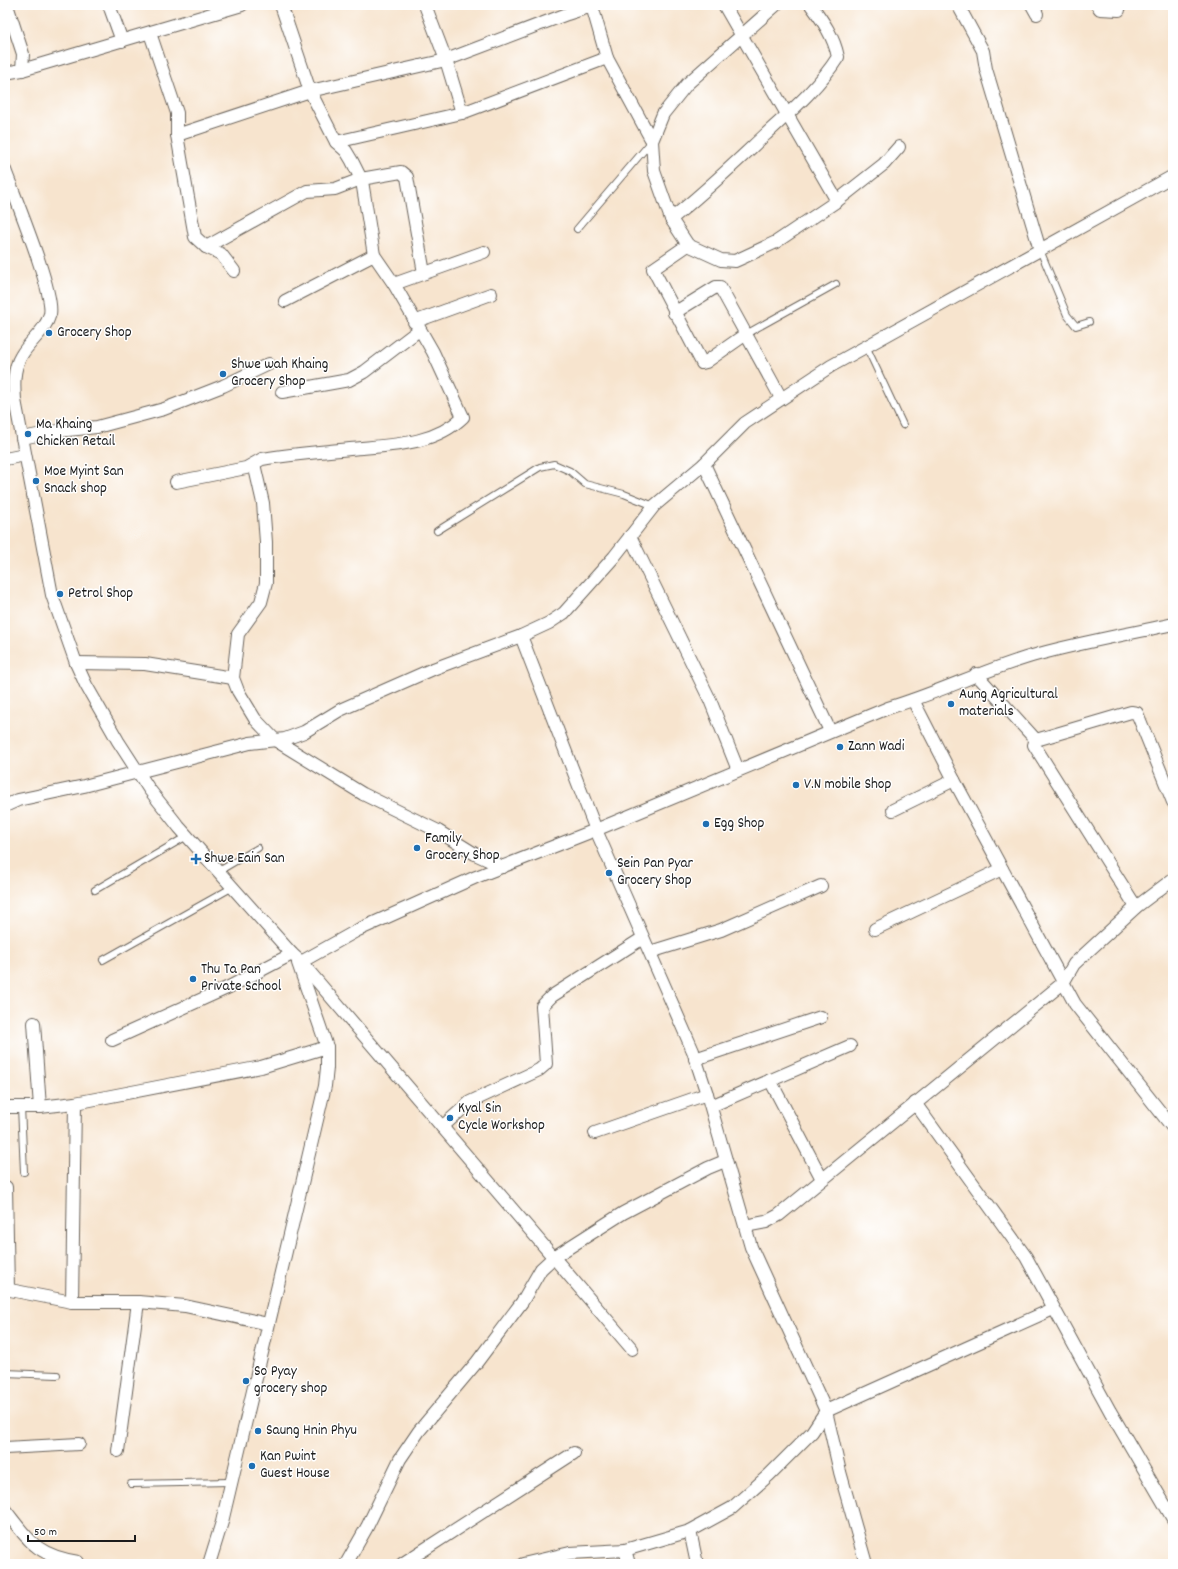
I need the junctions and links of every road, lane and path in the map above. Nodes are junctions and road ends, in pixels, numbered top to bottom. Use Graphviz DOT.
graph roads {
  1 [pos="7,5"];
  2 [pos="109,5"];
  3 [pos="242,5"];
  4 [pos="281,5"];
  5 [pos="425,5"];
  6 [pos="724,5"];
  7 [pos="776,5"];
  8 [pos="810,5"];
  9 [pos="958,5"];
  10 [pos="1097,5"];
  11 [pos="594,6"];
  12 [pos="565,9"];
  13 [pos="210,10"];
  14 [pos="1119,10"];
  15 [pos="150,33"];
  16 [pos="743,36"];
  17 [pos="122,41"];
  18 [pos="607,58"];
  19 [pos="446,60"];
  20 [pos="22,70"];
  21 [pos="5,73"];
  22 [pos="310,91"];
  23 [pos="462,113"];
  24 [pos="786,115"];
  25 [pos="177,135"];
  26 [pos="652,141"];
  27 [pos="336,142"];
  28 [pos="899,147"];
  29 [pos="5,170"];
  30 [pos="1173,176"];
  31 [pos="361,179"];
  32 [pos="837,201"];
  33 [pos="671,219"];
  34 [pos="577,229"];
  35 [pos="688,245"];
  36 [pos="206,247"];
  37 [pos="1040,250"];
  38 [pos="484,252"];
  39 [pos="374,255"];
  40 [pos="234,271"];
  41 [pos="424,273"];
  42 [pos="394,284"];
  43 [pos="836,284"];
  44 [pos="491,294"];
  45 [pos="285,301"];
  46 [pos="674,313"];
  47 [pos="1089,322"];
  48 [pos="417,326"];
  49 [pos="746,334"];
  50 [pos="866,346"];
  51 [pos="269,364"];
  52 [pos="282,392"];
  53 [pos="781,398"];
  54 [pos="10,401"];
  55 [pos="903,425"];
  56 [pos="22,438"];
  57 [pos="25,455"];
  58 [pos="5,459"];
  59 [pos="254,464"];
  60 [pos="704,464"];
  61 [pos="176,482"];
  62 [pos="654,506"];
  63 [pos="437,531"];
  64 [pos="630,536"];
  65 [pos="1173,624"];
  66 [pos="521,636"];
  67 [pos="76,663"];
  68 [pos="976,674"];
  69 [pos="233,678"];
  70 [pos="913,700"];
  71 [pos="830,731"];
  72 [pos="275,740"];
  73 [pos="1036,740"];
  74 [pos="738,770"];
  75 [pos="138,772"];
  76 [pos="954,780"];
  77 [pos="1173,802"];
  78 [pos="5,806"];
  79 [pos="893,810"];
  80 [pos="596,830"];
  81 [pos="187,836"];
  82 [pos="258,848"];
  83 [pos="503,867"];
  84 [pos="1002,869"];
  85 [pos="218,871"];
  86 [pos="1173,879"];
  87 [pos="821,886"];
  88 [pos="233,887"];
  89 [pos="95,890"];
  90 [pos="1136,907"];
  91 [pos="875,929"];
  92 [pos="643,938"];
  93 [pos="650,952"];
  94 [pos="297,958"];
  95 [pos="103,960"];
  96 [pos="1062,983"];
  97 [pos="821,1018"];
  98 [pos="34,1023"];
  99 [pos="112,1040"];
  100 [pos="850,1046"];
  101 [pos="327,1047"];
  102 [pos="695,1059"];
  103 [pos="770,1080"];
  104 [pos="708,1094"];
  105 [pos="75,1103"];
  106 [pos="915,1104"];
  107 [pos="711,1106"];
  108 [pos="5,1107"];
  109 [pos="21,1107"];
  110 [pos="40,1107"];
  111 [pos="442,1127"];
  112 [pos="1173,1128"];
  113 [pos="595,1133"];
  114 [pos="726,1161"];
  115 [pos="24,1172"];
  116 [pos="822,1179"];
  117 [pos="6,1186"];
  118 [pos="745,1226"];
  119 [pos="554,1257"];
  120 [pos="7,1289"];
  121 [pos="72,1302"];
  122 [pos="138,1302"];
  123 [pos="1053,1309"];
  124 [pos="268,1324"];
  125 [pos="632,1349"];
  126 [pos="5,1373"];
  127 [pos="56,1375"];
  128 [pos="826,1411"];
  129 [pos="79,1444"];
  130 [pos="5,1448"];
  131 [pos="118,1451"];
  132 [pos="574,1453"];
  133 [pos="230,1482"];
  134 [pos="131,1484"];
  135 [pos="5,1510"];
  136 [pos="1173,1519"];
  137 [pos="690,1531"];
  138 [pos="625,1550"];
  139 [pos="572,1558"];
  140 [pos="50,1560"];
  141 [pos="78,1562"];
  142 [pos="208,1564"];
  143 [pos="346,1564"];
  144 [pos="402,1564"];
  145 [pos="523,1564"];
  146 [pos="629,1564"];
  147 [pos="697,1564"];
  148 [pos="866,1564"];
  1 -- 20 [label="street"];
  2 -- 17 [label="street"];
  3 -- 13 [label="street"];
  4 -- 22 [label="street"];
  5 -- 19 [label="street"];
  6 -- 16 [label="street"];
  7 -- 16 [label="street"];
  8 -- 24 [label="street"];
  9 -- 37 [label="street"];
  10 -- 14 [label="street"];
  11 -- 12 [label="street"];
  11 -- 18 [label="street"];
  12 -- 19 [label="street"];
  13 -- 15 [label="street"];
  15 -- 17 [label="street"];
  15 -- 25 [label="street"];
  16 -- 24 [label="street"];
  16 -- 26 [label="street"];
  17 -- 20 [label="street"];
  18 -- 23 [label="street"];
  18 -- 26 [label="street"];
  19 -- 22 [label="street"];
  19 -- 23 [label="street"];
  20 -- 21 [label="street"];
  22 -- 25 [label="street"];
  22 -- 27 [label="street"];
  23 -- 27 [label="street"];
  24 -- 32 [label="street"];
  24 -- 33 [label="street"];
  25 -- 36 [label="street"];
  26 -- 33 [label="street"];
  26 -- 34 [label="lane"];
  27 -- 31 [label="street"];
  28 -- 32 [label="street"];
  29 -- 54 [label="street"];
  30 -- 37 [label="street"];
  31 -- 36 [label="street"];
  31 -- 39 [label="street"];
  31 -- 41 [label="street"];
  32 -- 35 [label="street"];
  33 -- 35 [label="street"];
  35 -- 46 [label="street"];
  36 -- 40 [label="street"];
  37 -- 47 [label="lane"];
  37 -- 50 [label="street"];
  38 -- 41 [label="street"];
  39 -- 42 [label="street"];
  39 -- 45 [label="street"];
  41 -- 42 [label="street"];
  42 -- 48 [label="street"];
  43 -- 49 [label="lane"];
  44 -- 48 [label="street"];
  46 -- 49 [label="street"];
  46 -- 49 [label="street"];
  48 -- 52 [label="street"];
  48 -- 59 [label="street"];
  49 -- 53 [label="street"];
  50 -- 53 [label="street"];
  50 -- 55 [label="lane"];
  51 -- 56 [label="street"];
  53 -- 60 [label="street"];
  54 -- 56 [label="street"];
  56 -- 57 [label="street"];
  57 -- 58 [label="street"];
  57 -- 67 [label="street"];
  59 -- 61 [label="street"];
  59 -- 69 [label="street"];
  60 -- 62 [label="street"];
  60 -- 71 [label="street"];
  62 -- 63 [label="lane"];
  62 -- 64 [label="street"];
  64 -- 66 [label="street"];
  64 -- 74 [label="street"];
  65 -- 68 [label="street"];
  66 -- 72 [label="street"];
  66 -- 80 [label="street"];
  67 -- 69 [label="street"];
  67 -- 75 [label="street"];
  68 -- 70 [label="street"];
  68 -- 73 [label="street"];
  69 -- 72 [label="street"];
  70 -- 71 [label="street"];
  70 -- 76 [label="street"];
  71 -- 74 [label="street"];
  72 -- 75 [label="street"];
  72 -- 83 [label="street"];
  73 -- 77 [label="street"];
  73 -- 90 [label="street"];
  74 -- 80 [label="street"];
  75 -- 78 [label="street"];
  75 -- 81 [label="street"];
  76 -- 79 [label="street"];
  76 -- 84 [label="street"];
  80 -- 83 [label="street"];
  80 -- 92 [label="street"];
  81 -- 85 [label="street"];
  81 -- 89 [label="lane"];
  82 -- 85 [label="lane"];
  83 -- 94 [label="street"];
  84 -- 91 [label="street"];
  84 -- 96 [label="street"];
  85 -- 88 [label="street"];
  86 -- 90 [label="street"];
  87 -- 93 [label="street"];
  88 -- 94 [label="street"];
  88 -- 95 [label="lane"];
  90 -- 96 [label="street"];
  92 -- 93 [label="street"];
  92 -- 111 [label="street"];
  93 -- 102 [label="street"];
  94 -- 99 [label="street"];
  94 -- 101 [label="street"];
  94 -- 111 [label="street"];
  96 -- 106 [label="street"];
  96 -- 112 [label="street"];
  97 -- 102 [label="street"];
  98 -- 110 [label="street"];
  100 -- 103 [label="street"];
  101 -- 105 [label="street"];
  101 -- 124 [label="street"];
  102 -- 104 [label="street"];
  103 -- 107 [label="street"];
  103 -- 116 [label="street"];
  104 -- 107 [label="street"];
  104 -- 113 [label="street"];
  105 -- 110 [label="street"];
  105 -- 121 [label="street"];
  106 -- 116 [label="street"];
  106 -- 123 [label="street"];
  107 -- 114 [label="street"];
  108 -- 109 [label="street"];
  109 -- 110 [label="street"];
  109 -- 115 [label="lane"];
  111 -- 119 [label="street"];
  114 -- 118 [label="street"];
  114 -- 119 [label="street"];
  116 -- 118 [label="street"];
  117 -- 120 [label="street"];
  118 -- 128 [label="street"];
  119 -- 125 [label="street"];
  119 -- 143 [label="street"];
  120 -- 121 [label="street"];
  121 -- 122 [label="street"];
  122 -- 124 [label="street"];
  122 -- 131 [label="street"];
  123 -- 128 [label="street"];
  123 -- 136 [label="street"];
  124 -- 133 [label="street"];
  126 -- 127 [label="lane"];
  128 -- 137 [label="street"];
  128 -- 148 [label="street"];
  129 -- 130 [label="street"];
  132 -- 144 [label="street"];
  133 -- 134 [label="lane"];
  133 -- 142 [label="street"];
  135 -- 140 [label="street"];
  137 -- 138 [label="street"];
  137 -- 147 [label="street"];
  138 -- 139 [label="street"];
  138 -- 146 [label="street"];
  139 -- 145 [label="street"];
  140 -- 141 [label="street"];
}
